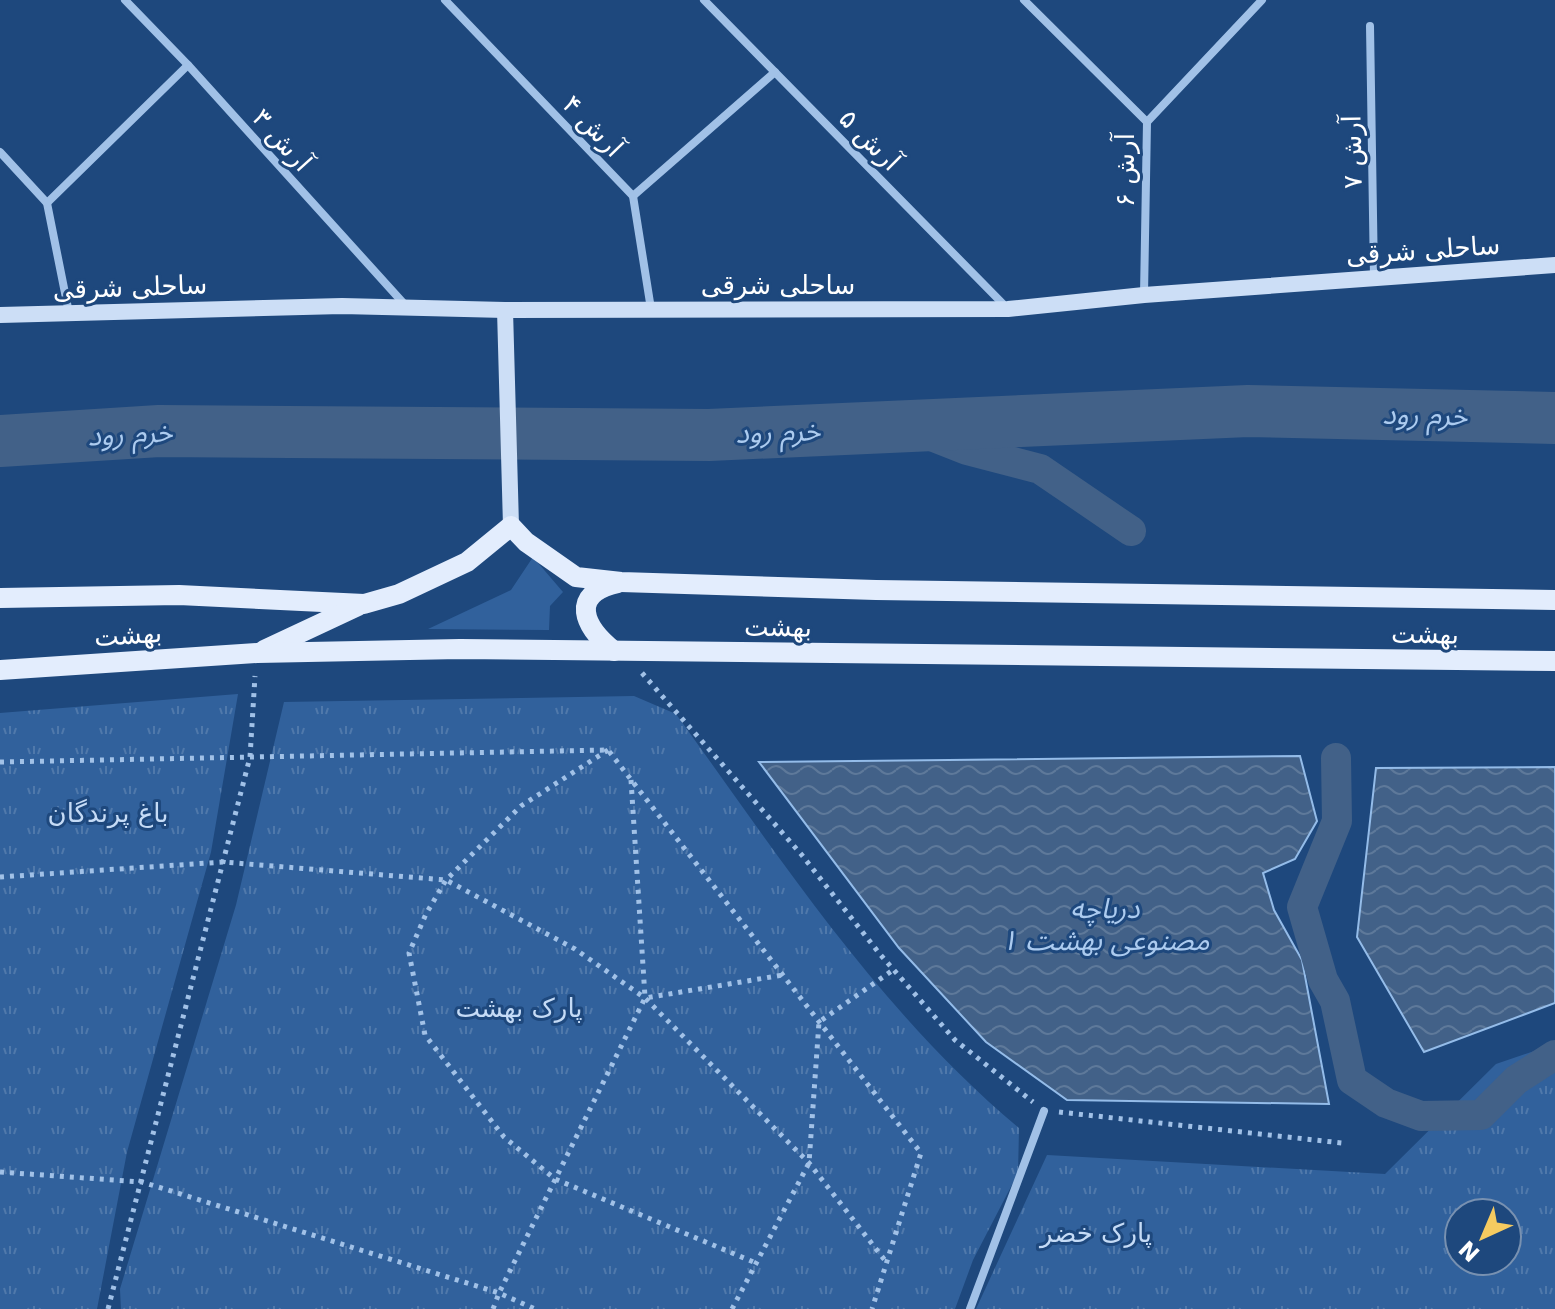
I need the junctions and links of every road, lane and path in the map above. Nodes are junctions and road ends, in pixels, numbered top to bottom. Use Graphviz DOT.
graph roads {
  1 [pos="125,0"];
  2 [pos="445,0"];
  3 [pos="704,0"];
  4 [pos="1024,0"];
  5 [pos="1262,0"];
  6 [pos="1370,26"];
  7 [pos="188,65"];
  8 [pos="775,72"];
  9 [pos="1147,122"];
  10 [pos="0,152"];
  11 [pos="633,196"];
  12 [pos="47,203"];
  13 [pos="1555,265"];
  14 [pos="1374,277"];
  15 [pos="1144,295"];
  16 [pos="408,308"];
  17 [pos="1008,309"];
  18 [pos="505,310"];
  19 [pos="651,310"];
  20 [pos="69,313"];
  21 [pos="0,315"];
  22 [pos="511,526"];
  23 [pos="621,582"];
  24 [pos="0,598"];
  25 [pos="1555,600"];
  26 [pos="364,604"];
  27 [pos="618,651"];
  28 [pos="257,653"];
  29 [pos="1555,661"];
  30 [pos="0,670"];
  31 [pos="608,750"];
  32 [pos="250,757"];
  33 [pos="0,762"];
  34 [pos="631,780"];
  35 [pos="223,862"];
  36 [pos="0,877"];
  37 [pos="446,880"];
  38 [pos="893,970"];
  39 [pos="783,975"];
  40 [pos="645,998"];
  41 [pos="819,1022"];
  42 [pos="1044,1111"];
  43 [pos="1342,1143"];
  44 [pos="809,1163"];
  45 [pos="0,1172"];
  46 [pos="555,1179"];
  47 [pos="142,1182"];
  48 [pos="756,1263"];
  49 [pos="887,1263"];
  50 [pos="499,1293"];
  51 [pos="108,1309"];
  52 [pos="493,1309"];
  53 [pos="535,1309"];
  54 [pos="732,1309"];
  55 [pos="872,1309"];
  56 [pos="970,1309"];
  1 -- 7 [label="street, آرش ۳"];
  2 -- 11 [label="street, آرش ۴"];
  3 -- 8 [label="street, آرش ۵"];
  4 -- 9 [label="street, آرش ۶"];
  5 -- 9 [label="street"];
  6 -- 14 [label="street, آرش ۷"];
  7 -- 12 [label="street"];
  7 -- 16 [label="street, آرش ۳"];
  8 -- 11 [label="street"];
  8 -- 17 [label="street, آرش ۵"];
  9 -- 15 [label="street, آرش ۶"];
  10 -- 12 [label="street"];
  11 -- 19 [label="street"];
  12 -- 20 [label="street"];
  13 -- 14 [label="main road, ساحلی شرقی"];
  14 -- 15 [label="main road, ساحلی شرقی"];
  15 -- 17 [label="main road, ساحلی شرقی"];
  16 -- 18 [label="main road, ساحلی شرقی"];
  16 -- 20 [label="main road, ساحلی شرقی"];
  17 -- 19 [label="main road, ساحلی شرقی"];
  18 -- 19 [label="main road, ساحلی شرقی"];
  18 -- 22 [label="main road"];
  20 -- 21 [label="main road, ساحلی شرقی"];
  22 -- 23 [label="main road, بهشت"];
  22 -- 26 [label="main road, بهشت"];
  23 -- 25 [label="main road, بهشت"];
  23 -- 27 [label="main road"];
  24 -- 26 [label="main road, بهشت"];
  26 -- 28 [label="main road"];
  27 -- 28 [label="main road, بهشت"];
  27 -- 29 [label="main road, بهشت"];
  27 -- 38 [label="path"];
  28 -- 30 [label="main road, بهشت"];
  28 -- 32 [label="path"];
  31 -- 32 [label="path"];
  31 -- 34 [label="path"];
  31 -- 37 [label="path"];
  32 -- 33 [label="path"];
  32 -- 35 [label="path"];
  34 -- 39 [label="path"];
  34 -- 40 [label="path"];
  35 -- 36 [label="path"];
  35 -- 37 [label="path"];
  35 -- 47 [label="path"];
  37 -- 40 [label="path"];
  37 -- 46 [label="path"];
  38 -- 41 [label="path"];
  38 -- 42 [label="path"];
  39 -- 40 [label="path"];
  39 -- 41 [label="path"];
  40 -- 44 [label="path"];
  40 -- 46 [label="path"];
  41 -- 44 [label="path"];
  41 -- 49 [label="path"];
  42 -- 43 [label="path"];
  42 -- 56 [label="street"];
  44 -- 48 [label="path"];
  44 -- 49 [label="path"];
  45 -- 47 [label="path"];
  46 -- 48 [label="path"];
  46 -- 50 [label="path"];
  47 -- 50 [label="path"];
  47 -- 51 [label="path"];
  48 -- 54 [label="path"];
  49 -- 55 [label="path"];
  50 -- 52 [label="path"];
  50 -- 53 [label="path"];
}
